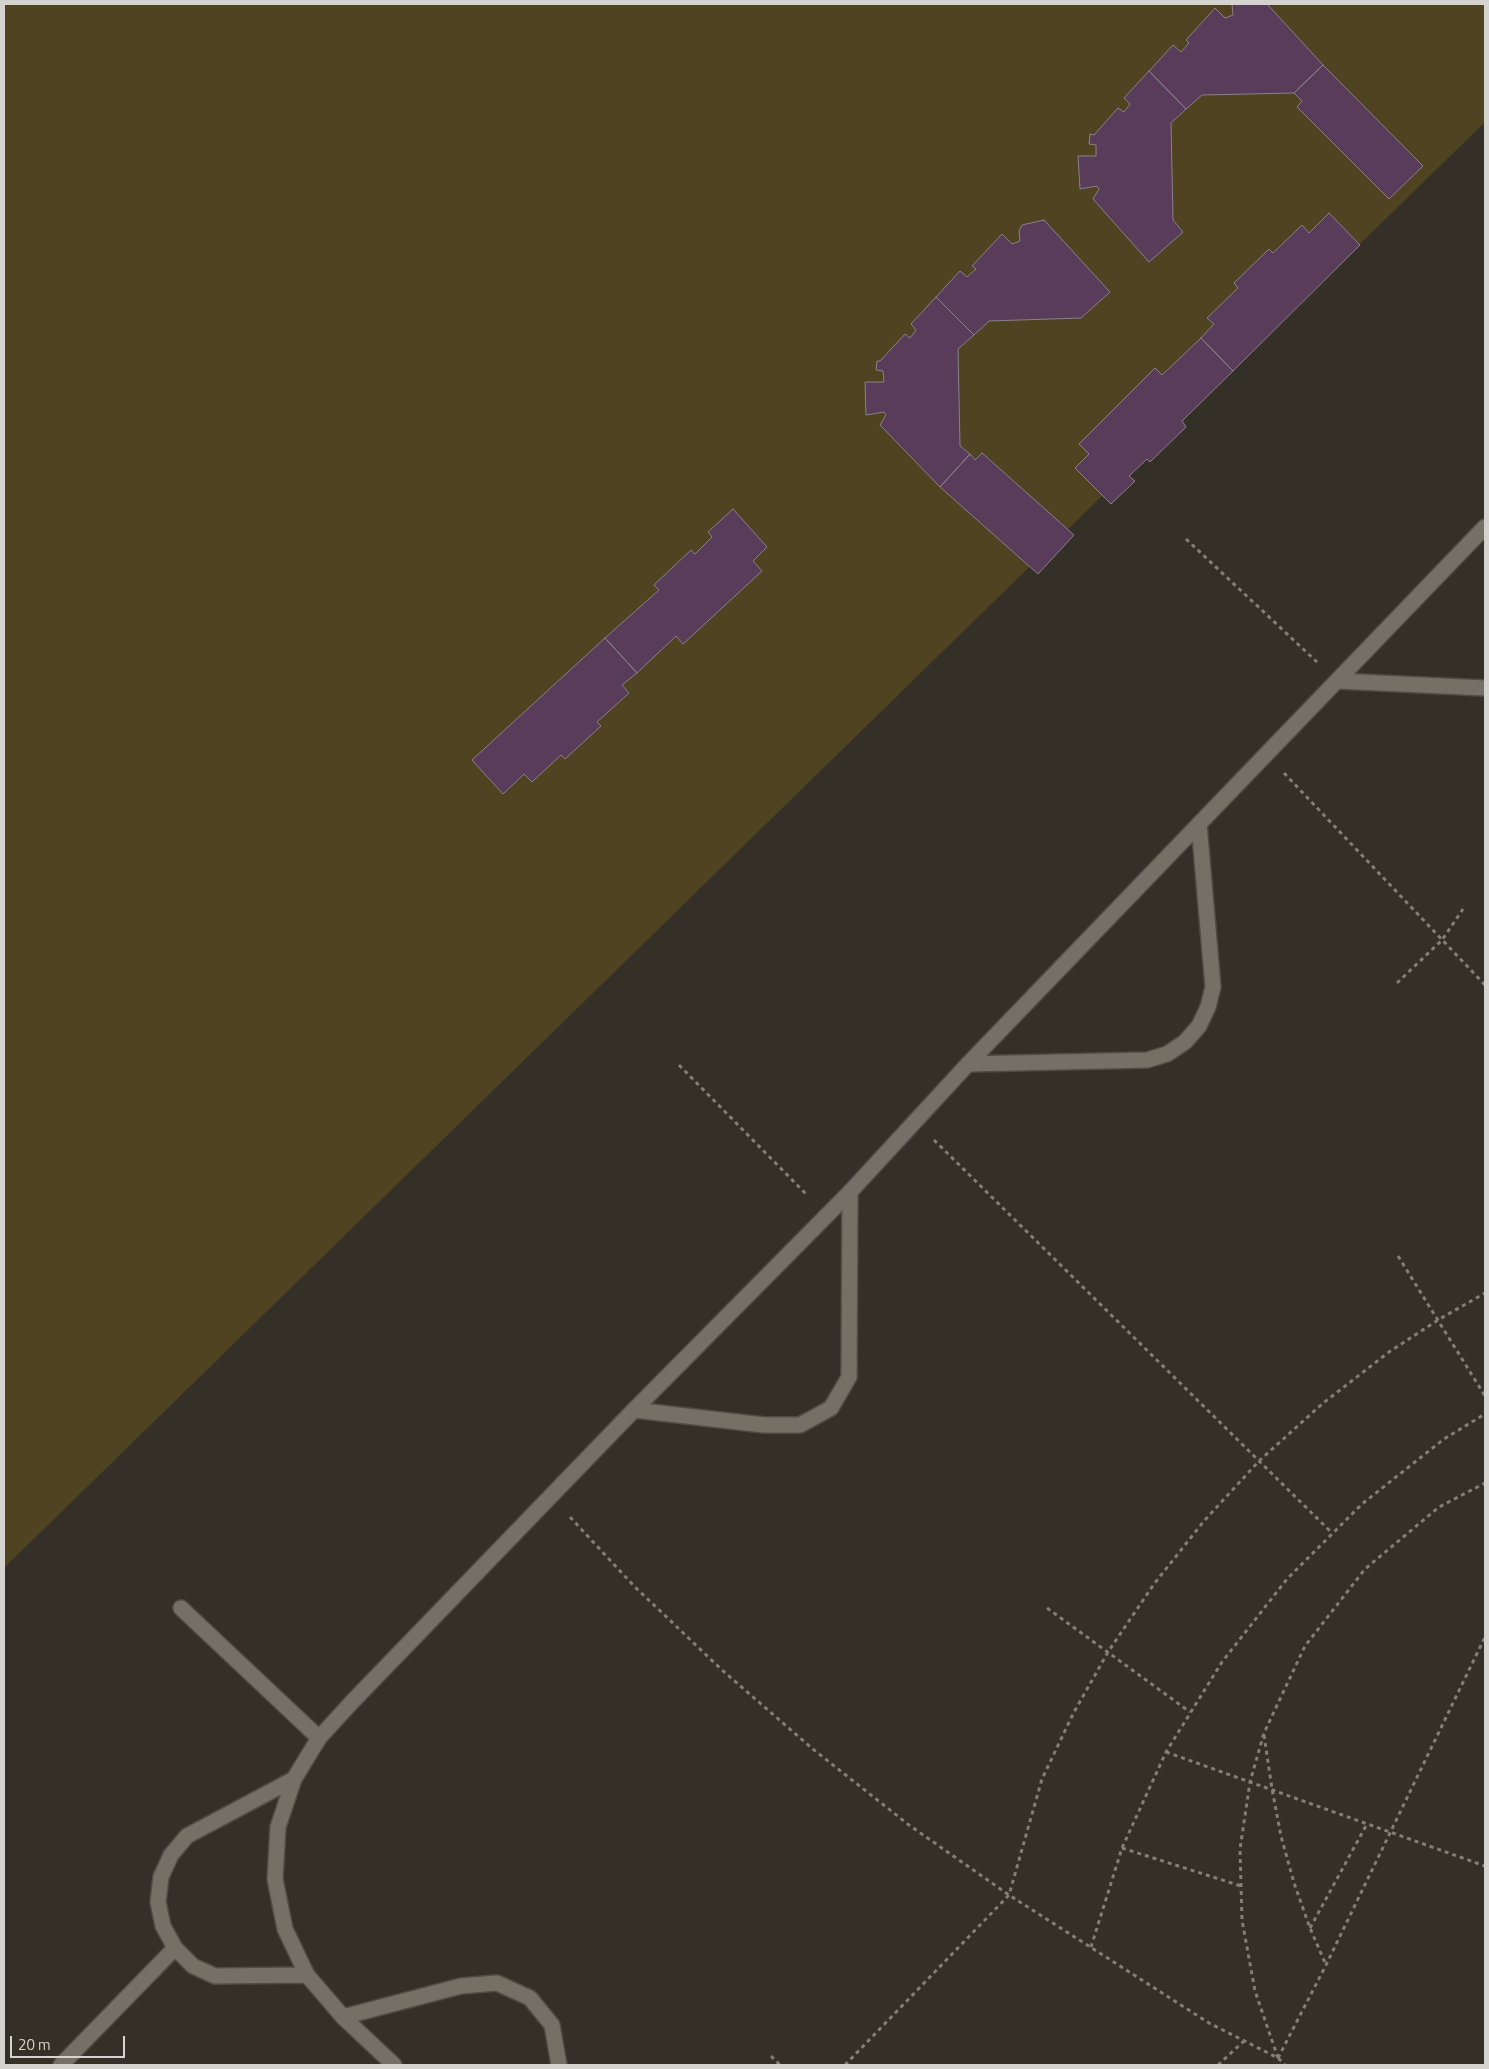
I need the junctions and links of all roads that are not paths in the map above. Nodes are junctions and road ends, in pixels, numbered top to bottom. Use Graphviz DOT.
graph roads {
  1 [pos="1485,527"];
  2 [pos="1338,682"];
  3 [pos="1485,688"];
  4 [pos="1199,824"];
  5 [pos="968,1064"];
  6 [pos="850,1192"];
  7 [pos="634,1410"];
  8 [pos="181,1608"];
  9 [pos="319,1738"];
  10 [pos="294,1779"];
  11 [pos="175,1948"];
  12 [pos="307,1975"];
  13 [pos="343,2017"];
  14 [pos="61,2065"];
  15 [pos="394,2065"];
  16 [pos="559,2065"];
  1 -- 2 [label="street"];
  2 -- 3 [label="street"];
  2 -- 4 [label="street"];
  4 -- 5 [label="street"];
  4 -- 5 [label="street"];
  5 -- 6 [label="street"];
  6 -- 7 [label="street"];
  6 -- 7 [label="street"];
  7 -- 9 [label="street"];
  8 -- 9 [label="street"];
  9 -- 10 [label="street"];
  10 -- 11 [label="street"];
  10 -- 12 [label="street"];
  11 -- 12 [label="street"];
  11 -- 14 [label="street"];
  12 -- 13 [label="street"];
  13 -- 15 [label="street"];
  13 -- 16 [label="street"];
}
